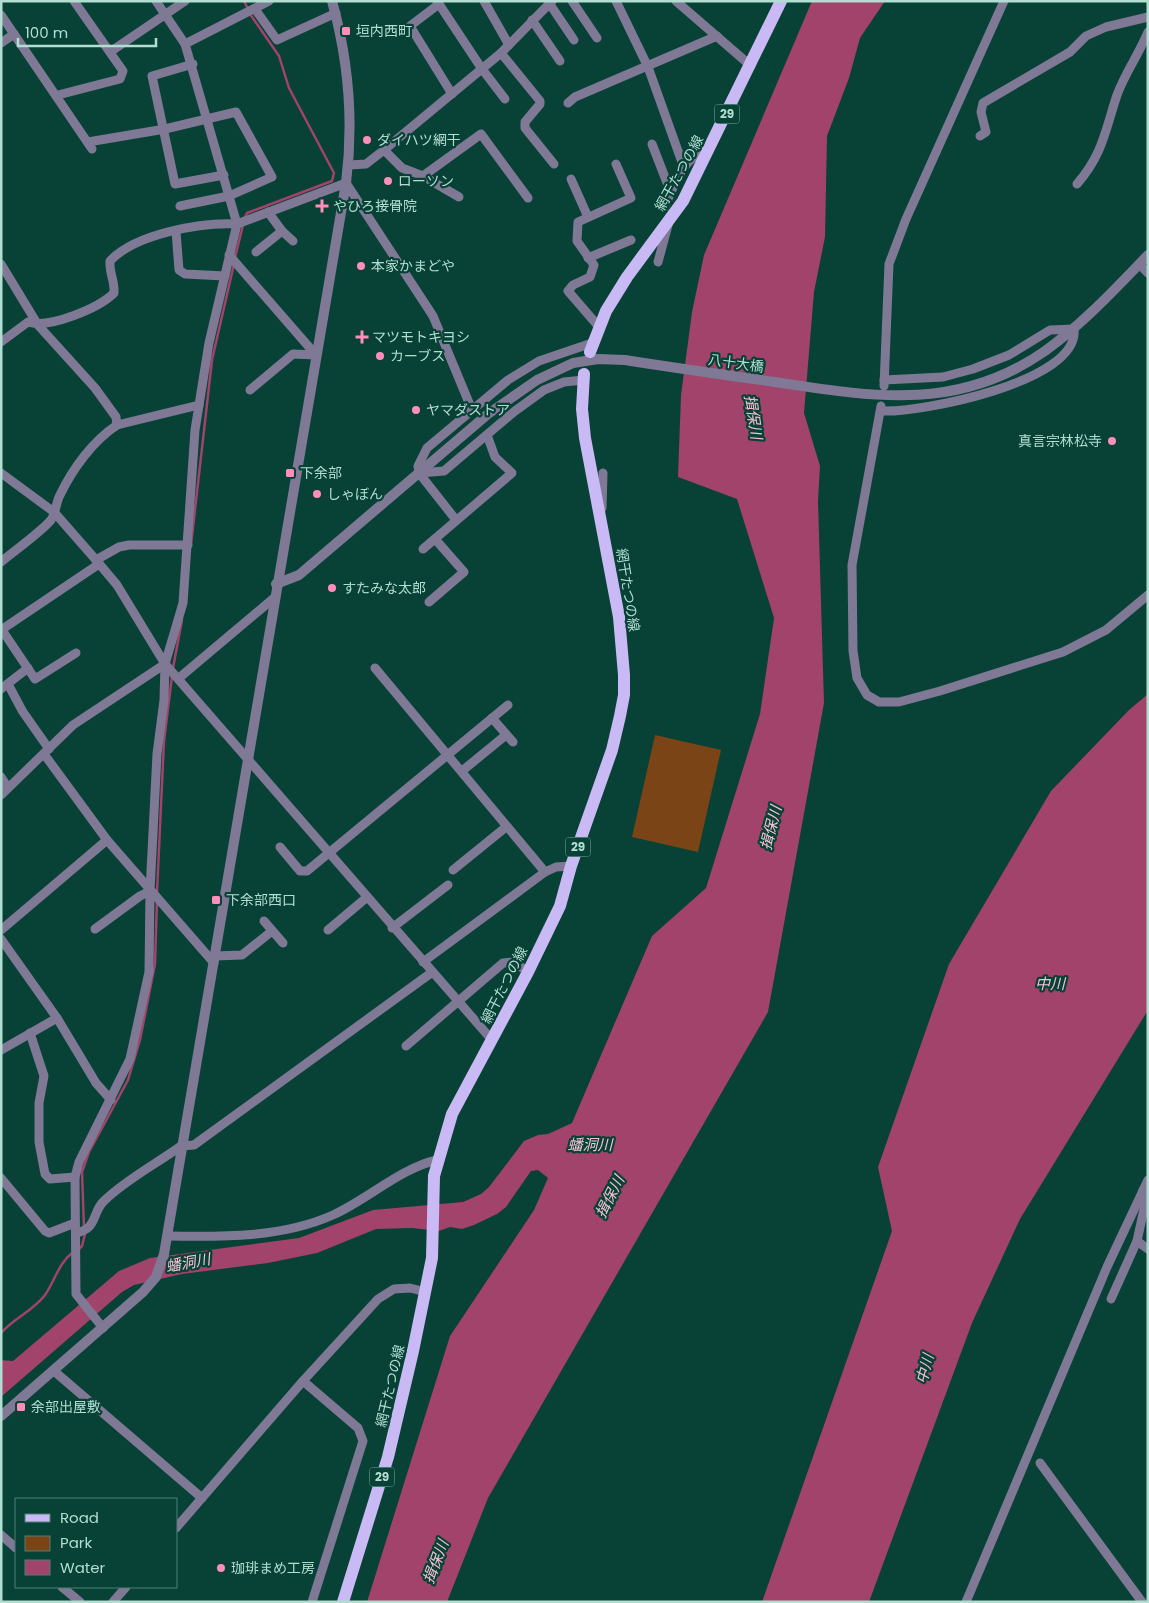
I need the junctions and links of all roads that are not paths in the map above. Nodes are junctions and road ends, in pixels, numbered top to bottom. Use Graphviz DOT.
graph roads {
  1 [pos="74,1"];
  2 [pos="156,1"];
  3 [pos="185,1"];
  4 [pos="269,1"];
  5 [pos="332,1"];
  6 [pos="484,1"];
  7 [pos="572,1"];
  8 [pos="616,1"];
  9 [pos="676,1"];
  10 [pos="1004,1"];
  11 [pos="550,2"];
  12 [pos="438,3"];
  13 [pos="776,5"];
  14 [pos="255,9"];
  15 [pos="336,13"];
  16 [pos="1,15"];
  17 [pos="166,15"];
  18 [pos="1148,17"];
  19 [pos="532,20"];
  20 [pos="1148,32"];
  21 [pos="14,34"];
  22 [pos="717,36"];
  23 [pos="597,38"];
  24 [pos="574,40"];
  25 [pos="1,43"];
  26 [pos="185,44"];
  27 [pos="509,45"];
  28 [pos="110,52"];
  29 [pos="501,53"];
  30 [pos="560,61"];
  31 [pos="193,64"];
  32 [pos="648,66"];
  33 [pos="751,66"];
  34 [pos="482,69"];
  35 [pos="452,94"];
  36 [pos="58,95"];
  37 [pos="505,99"];
  38 [pos="568,103"];
  39 [pos="208,119"];
  40 [pos="165,129"];
  41 [pos="980,136"];
  42 [pos="652,144"];
  43 [pos="710,148"];
  44 [pos="384,150"];
  45 [pos="554,164"];
  46 [pos="616,164"];
  47 [pos="348,165"];
  48 [pos="683,165"];
  49 [pos="224,175"];
  50 [pos="423,176"];
  51 [pos="572,179"];
  52 [pos="346,183"];
  53 [pos="1077,184"];
  54 [pos="671,193"];
  55 [pos="229,196"];
  56 [pos="459,197"];
  57 [pos="528,198"];
  58 [pos="180,206"];
  59 [pos="664,208"];
  60 [pos="268,212"];
  61 [pos="588,217"];
  62 [pos="668,223"];
  63 [pos="237,224"];
  64 [pos="176,231"];
  65 [pos="282,231"];
  66 [pos="631,240"];
  67 [pos="294,241"];
  68 [pos="256,252"];
  69 [pos="229,255"];
  70 [pos="1148,255"];
  71 [pos="588,258"];
  72 [pos="658,262"];
  73 [pos="1,264"];
  74 [pos="1139,264"];
  75 [pos="1148,273"];
  76 [pos="225,276"];
  77 [pos="38,325"];
  78 [pos="600,327"];
  79 [pos="1074,329"];
  80 [pos="1,342"];
  81 [pos="591,347"];
  82 [pos="316,355"];
  83 [pos="584,377"];
  84 [pos="250,390"];
  85 [pos="199,404"];
  86 [pos="472,410"];
  87 [pos="118,425"];
  88 [pos="487,435"];
  89 [pos="603,472"];
  90 [pos="1,473"];
  91 [pos="419,473"];
  92 [pos="54,512"];
  93 [pos="456,520"];
  94 [pos="602,531"];
  95 [pos="434,539"];
  96 [pos="188,545"];
  97 [pos="423,549"];
  98 [pos="1,562"];
  99 [pos="97,562"];
  100 [pos="276,584"];
  101 [pos="1148,595"];
  102 [pos="274,598"];
  103 [pos="429,602"];
  104 [pos="2,630"];
  105 [pos="76,653"];
  106 [pos="165,664"];
  107 [pos="28,668"];
  108 [pos="375,668"];
  109 [pos="179,678"];
  110 [pos="5,686"];
  111 [pos="508,705"];
  112 [pos="492,718"];
  113 [pos="506,734"];
  114 [pos="513,742"];
  115 [pos="47,752"];
  116 [pos="448,754"];
  117 [pos="248,758"];
  118 [pos="462,771"];
  119 [pos="1,777"];
  120 [pos="5,792"];
  121 [pos="506,827"];
  122 [pos="107,840"];
  123 [pos="280,847"];
  124 [pos="328,854"];
  125 [pos="571,866"];
  126 [pos="453,870"];
  127 [pos="545,872"];
  128 [pos="448,884"];
  129 [pos="152,893"];
  130 [pos="366,898"];
  131 [pos="264,921"];
  132 [pos="392,928"];
  133 [pos="1,930"];
  134 [pos="95,930"];
  135 [pos="328,930"];
  136 [pos="272,931"];
  137 [pos="1,939"];
  138 [pos="283,943"];
  139 [pos="214,959"];
  140 [pos="423,962"];
  141 [pos="528,972"];
  142 [pos="432,973"];
  143 [pos="457,1002"];
  144 [pos="57,1018"];
  145 [pos="30,1033"];
  146 [pos="492,1040"];
  147 [pos="406,1046"];
  148 [pos="1,1050"];
  149 [pos="111,1100"];
  150 [pos="181,1146"];
  151 [pos="437,1160"];
  152 [pos="75,1177"];
  153 [pos="1,1178"];
  154 [pos="1148,1180"];
  155 [pos="1142,1190"];
  156 [pos="75,1223"];
  157 [pos="76,1233"];
  158 [pos="167,1236"];
  159 [pos="1137,1241"];
  160 [pos="1148,1249"];
  161 [pos="426,1292"];
  162 [pos="1110,1299"];
  163 [pos="104,1328"];
  164 [pos="54,1371"];
  165 [pos="303,1381"];
  166 [pos="1,1416"];
  167 [pos="1040,1463"];
  168 [pos="202,1498"];
  169 [pos="178,1526"];
  170 [pos="1,1535"];
  171 [pos="15,1547"];
  172 [pos="63,1588"];
  173 [pos="125,1588"];
  174 [pos="80,1602"];
  175 [pos="113,1602"];
  176 [pos="312,1602"];
  177 [pos="343,1602"];
  178 [pos="966,1602"];
  179 [pos="1142,1602"];
  1 -- 28 [label="street"];
  2 -- 17 [label="street"];
  3 -- 17 [label="street"];
  4 -- 14 [label="street"];
  5 -- 15 [label="street"];
  6 -- 27 [label="street"];
  7 -- 23 [label="street"];
  8 -- 32 [label="street"];
  9 -- 22 [label="street"];
  10 -- 79 [label="street"];
  11 -- 19 [label="street"];
  11 -- 24 [label="street"];
  12 -- 34 [label="street"];
  12 -- 35 [label="street"];
  13 -- 33 [label="main road, 網干たつの線 / 29"];
  14 -- 15 [label="street"];
  14 -- 26 [label="street"];
  15 -- 47 [label="street"];
  16 -- 21 [label="street"];
  17 -- 26 [label="street"];
  17 -- 28 [label="street"];
  18 -- 41 [label="street"];
  19 -- 27 [label="street"];
  19 -- 30 [label="street"];
  20 -- 53 [label="street"];
  21 -- 25 [label="street"];
  21 -- 36 [label="street"];
  22 -- 32 [label="street"];
  22 -- 33 [label="street"];
  26 -- 31 [label="street"];
  27 -- 29 [label="street"];
  28 -- 36 [label="street"];
  29 -- 34 [label="street"];
  29 -- 45 [label="street"];
  31 -- 39 [label="street"];
  31 -- 40 [label="street"];
  32 -- 38 [label="street"];
  32 -- 48 [label="street"];
  33 -- 43 [label="main road, 網干たつの線 / 29"];
  34 -- 35 [label="street"];
  34 -- 37 [label="street"];
  35 -- 44 [label="street"];
  36 -- 40 [label="street"];
  39 -- 40 [label="street"];
  39 -- 49 [label="street"];
  39 -- 55 [label="street"];
  40 -- 49 [label="street"];
  42 -- 54 [label="street"];
  43 -- 48 [label="street"];
  43 -- 62 [label="main road, 網干たつの線 / 29"];
  44 -- 47 [label="street"];
  44 -- 50 [label="street"];
  46 -- 61 [label="street"];
  47 -- 52 [label="street"];
  48 -- 54 [label="street"];
  49 -- 55 [label="street"];
  50 -- 56 [label="street"];
  50 -- 57 [label="street"];
  51 -- 61 [label="street"];
  52 -- 60 [label="street"];
  52 -- 82 [label="street"];
  52 -- 86 [label="street"];
  54 -- 59 [label="street"];
  55 -- 58 [label="street"];
  55 -- 63 [label="street"];
  60 -- 63 [label="street"];
  60 -- 65 [label="street"];
  61 -- 71 [label="street"];
  62 -- 72 [label="street"];
  62 -- 78 [label="main road, 網干たつの線 / 29"];
  63 -- 64 [label="street"];
  63 -- 69 [label="street"];
  64 -- 76 [label="street"];
  64 -- 77 [label="street"];
  65 -- 67 [label="street"];
  65 -- 68 [label="street"];
  66 -- 71 [label="street"];
  69 -- 76 [label="street"];
  69 -- 82 [label="street"];
  70 -- 74 [label="street, 八十大橋"];
  71 -- 78 [label="street"];
  73 -- 77 [label="street"];
  74 -- 75 [label="street"];
  74 -- 79 [label="street, 八十大橋"];
  76 -- 85 [label="street"];
  77 -- 80 [label="street"];
  77 -- 87 [label="street"];
  78 -- 81 [label="main road, 網干たつの線 / 29"];
  79 -- 91 [label="street, 八十大橋"];
  79 -- 101 [label="street"];
  81 -- 86 [label="street"];
  82 -- 84 [label="street"];
  82 -- 100 [label="street"];
  83 -- 88 [label="street"];
  83 -- 94 [label="main road, 網干たつの線 / 29"];
  85 -- 87 [label="street"];
  85 -- 96 [label="street"];
  86 -- 91 [label="street"];
  87 -- 92 [label="street"];
  88 -- 91 [label="street"];
  88 -- 93 [label="street"];
  89 -- 94 [label="street"];
  90 -- 92 [label="street"];
  91 -- 93 [label="street"];
  91 -- 100 [label="street, 八十大橋"];
  92 -- 98 [label="street"];
  92 -- 99 [label="street"];
  93 -- 95 [label="street"];
  94 -- 125 [label="main road, 網干たつの線 / 29"];
  95 -- 97 [label="street"];
  95 -- 103 [label="street"];
  96 -- 99 [label="street"];
  96 -- 106 [label="street"];
  99 -- 104 [label="street"];
  99 -- 106 [label="street"];
  100 -- 102 [label="street"];
  102 -- 109 [label="street"];
  102 -- 117 [label="street"];
  104 -- 107 [label="street"];
  105 -- 107 [label="street"];
  106 -- 109 [label="street"];
  106 -- 115 [label="street"];
  106 -- 129 [label="street"];
  107 -- 110 [label="street"];
  108 -- 116 [label="street"];
  109 -- 117 [label="street"];
  110 -- 115 [label="street"];
  111 -- 112 [label="street"];
  112 -- 113 [label="street"];
  112 -- 116 [label="street"];
  113 -- 114 [label="street"];
  113 -- 118 [label="street"];
  115 -- 120 [label="street"];
  115 -- 122 [label="street"];
  116 -- 118 [label="street"];
  116 -- 124 [label="street"];
  117 -- 124 [label="street"];
  117 -- 139 [label="street"];
  118 -- 121 [label="street"];
  119 -- 120 [label="street"];
  121 -- 126 [label="street"];
  121 -- 127 [label="street"];
  122 -- 129 [label="street"];
  122 -- 133 [label="street"];
  123 -- 124 [label="street"];
  124 -- 130 [label="street"];
  125 -- 127 [label="street"];
  125 -- 141 [label="main road, 網干たつの線 / 29"];
  127 -- 140 [label="street"];
  128 -- 132 [label="street"];
  129 -- 134 [label="street"];
  129 -- 139 [label="street"];
  129 -- 149 [label="street"];
  130 -- 132 [label="street"];
  130 -- 135 [label="street"];
  131 -- 136 [label="street"];
  132 -- 140 [label="street"];
  136 -- 138 [label="street"];
  136 -- 139 [label="street"];
  137 -- 144 [label="street"];
  139 -- 150 [label="street"];
  140 -- 142 [label="street"];
  141 -- 143 [label="street"];
  141 -- 146 [label="main road, 網干たつの線 / 29"];
  142 -- 143 [label="street"];
  142 -- 150 [label="street"];
  143 -- 146 [label="street"];
  143 -- 147 [label="street"];
  144 -- 145 [label="street"];
  144 -- 149 [label="street"];
  145 -- 148 [label="street"];
  145 -- 152 [label="street"];
  146 -- 151 [label="main road, 網干たつの線 / 29"];
  149 -- 152 [label="street"];
  150 -- 157 [label="street"];
  150 -- 158 [label="street"];
  151 -- 158 [label="street"];
  151 -- 161 [label="main road, 網干たつの線 / 29"];
  152 -- 156 [label="street"];
  153 -- 156 [label="street"];
  154 -- 155 [label="street"];
  155 -- 159 [label="street"];
  155 -- 178 [label="street"];
  156 -- 157 [label="street"];
  157 -- 163 [label="street"];
  158 -- 163 [label="street"];
  159 -- 160 [label="street"];
  159 -- 162 [label="street"];
  161 -- 165 [label="street"];
  161 -- 177 [label="main road, 網干たつの線 / 29"];
  163 -- 164 [label="street"];
  164 -- 166 [label="street"];
  164 -- 168 [label="street"];
  165 -- 168 [label="street"];
  165 -- 176 [label="street"];
  167 -- 179 [label="street"];
  168 -- 169 [label="street"];
  170 -- 171 [label="street"];
  172 -- 174 [label="street"];
  173 -- 175 [label="street"];
}
